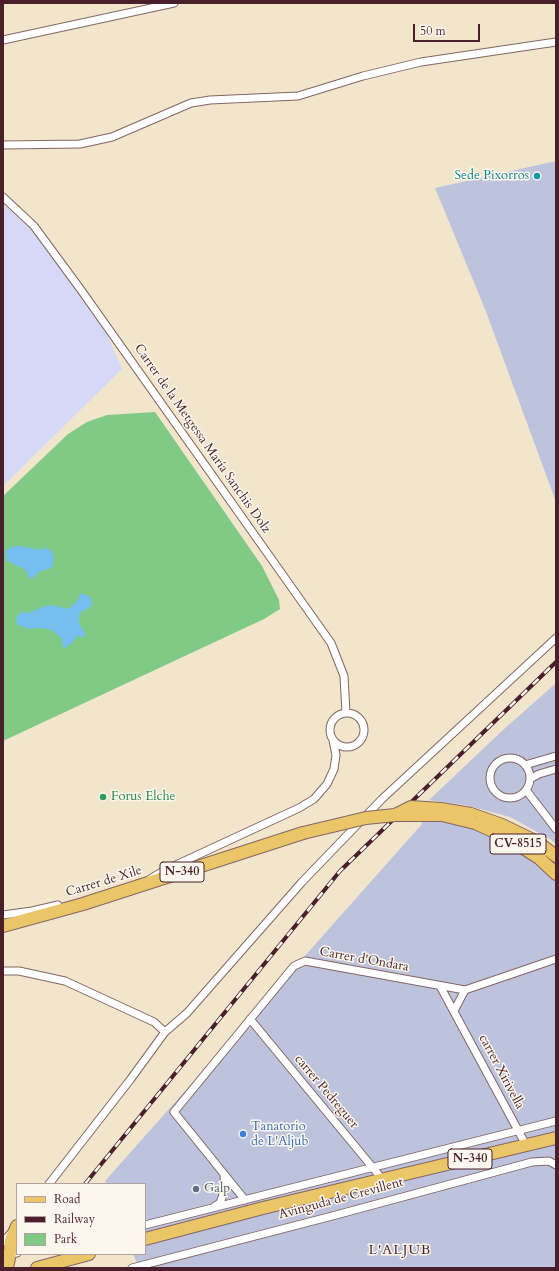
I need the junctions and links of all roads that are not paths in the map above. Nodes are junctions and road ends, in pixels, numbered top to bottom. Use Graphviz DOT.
graph roads {
  1 [pos="174,3"];
  2 [pos="3,40"];
  3 [pos="556,42"];
  4 [pos="3,145"];
  5 [pos="3,197"];
  6 [pos="556,638"];
  7 [pos="346,713"];
  8 [pos="333,740"];
  9 [pos="556,756"];
  10 [pos="525,764"];
  11 [pos="556,769"];
  12 [pos="530,779"];
  13 [pos="526,790"];
  14 [pos="473,818"];
  15 [pos="556,829"];
  16 [pos="556,856"];
  17 [pos="556,874"];
  18 [pos="142,886"];
  19 [pos="83,904"];
  20 [pos="3,915"];
  21 [pos="3,926"];
  22 [pos="556,958"];
  23 [pos="3,971"];
  24 [pos="440,986"];
  25 [pos="465,990"];
  26 [pos="454,1011"];
  27 [pos="250,1019"];
  28 [pos="165,1032"];
  29 [pos="556,1121"];
  30 [pos="518,1130"];
  31 [pos="556,1138"];
  32 [pos="526,1145"];
  33 [pos="556,1164"];
  34 [pos="374,1168"];
  35 [pos="224,1174"];
  36 [pos="383,1180"];
  37 [pos="50,1183"];
  38 [pos="247,1200"];
  39 [pos="211,1208"];
  40 [pos="263,1208"];
  41 [pos="146,1225"];
  42 [pos="16,1227"];
  43 [pos="16,1229"];
  44 [pos="146,1239"];
  45 [pos="3,1242"];
  46 [pos="10,1253"];
  47 [pos="58,1255"];
  48 [pos="85,1255"];
  49 [pos="40,1267"];
  50 [pos="7,1268"];
  51 [pos="132,1268"];
  1 -- 2 [label="street"];
  3 -- 4 [label="street"];
  5 -- 7 [label="street, Carrer de la Metgessa María Sanchis Dolz"];
  6 -- 28 [label="street"];
  7 -- 8 [label="street"];
  7 -- 8 [label="street"];
  8 -- 18 [label="street"];
  9 -- 10 [label="street"];
  10 -- 12 [label="street"];
  10 -- 13 [label="street"];
  11 -- 12 [label="street"];
  12 -- 13 [label="street"];
  13 -- 15 [label="street"];
  14 -- 16 [label="main road, N-340"];
  14 -- 17 [label="main road, CV-8515"];
  14 -- 18 [label="main road, Carrer de Xile / N-340, bridge"];
  18 -- 19 [label="main road, Carrer de Xile / N-340"];
  19 -- 20 [label="street"];
  19 -- 21 [label="main road, Carrer de Xile / N-340"];
  22 -- 25 [label="street, Carrer d'Ondara"];
  23 -- 28 [label="street"];
  24 -- 25 [label="street, Carrer d'Ondara"];
  24 -- 26 [label="street, carrer Xirivella"];
  24 -- 27 [label="street, Carrer d'Ondara"];
  25 -- 26 [label="street"];
  26 -- 30 [label="street, carrer Xirivella"];
  27 -- 34 [label="street, carrer Pedreguer"];
  27 -- 35 [label="street, Carrer d'Ondara"];
  28 -- 37 [label="street"];
  29 -- 30 [label="street, Avinguda de Crevillent"];
  30 -- 32 [label="street, carrer Xirivella"];
  30 -- 34 [label="street, Avinguda de Crevillent"];
  31 -- 32 [label="main road, Avinguda de Crevillent / N-340"];
  32 -- 36 [label="main road, Avinguda de Crevillent / N-340"];
  33 -- 51 [label="street, Avinguda de Crevillent"];
  34 -- 36 [label="street, carrer Pedreguer"];
  34 -- 38 [label="street, Avinguda de Crevillent"];
  35 -- 38 [label="street"];
  35 -- 39 [label="street"];
  36 -- 40 [label="main road, Avinguda de Crevillent / N-340"];
  38 -- 39 [label="street, Avinguda de Crevillent"];
  38 -- 40 [label="street, Avinguda de Crevillent"];
  39 -- 41 [label="street, Avinguda de Crevillent"];
  40 -- 44 [label="main road, Avinguda de Crevillent / N-340"];
  42 -- 45 [label="street"];
  43 -- 46 [label="main road"];
  46 -- 50 [label="main road"];
  47 -- 49 [label="main road"];
  48 -- 49 [label="main road"];
}
